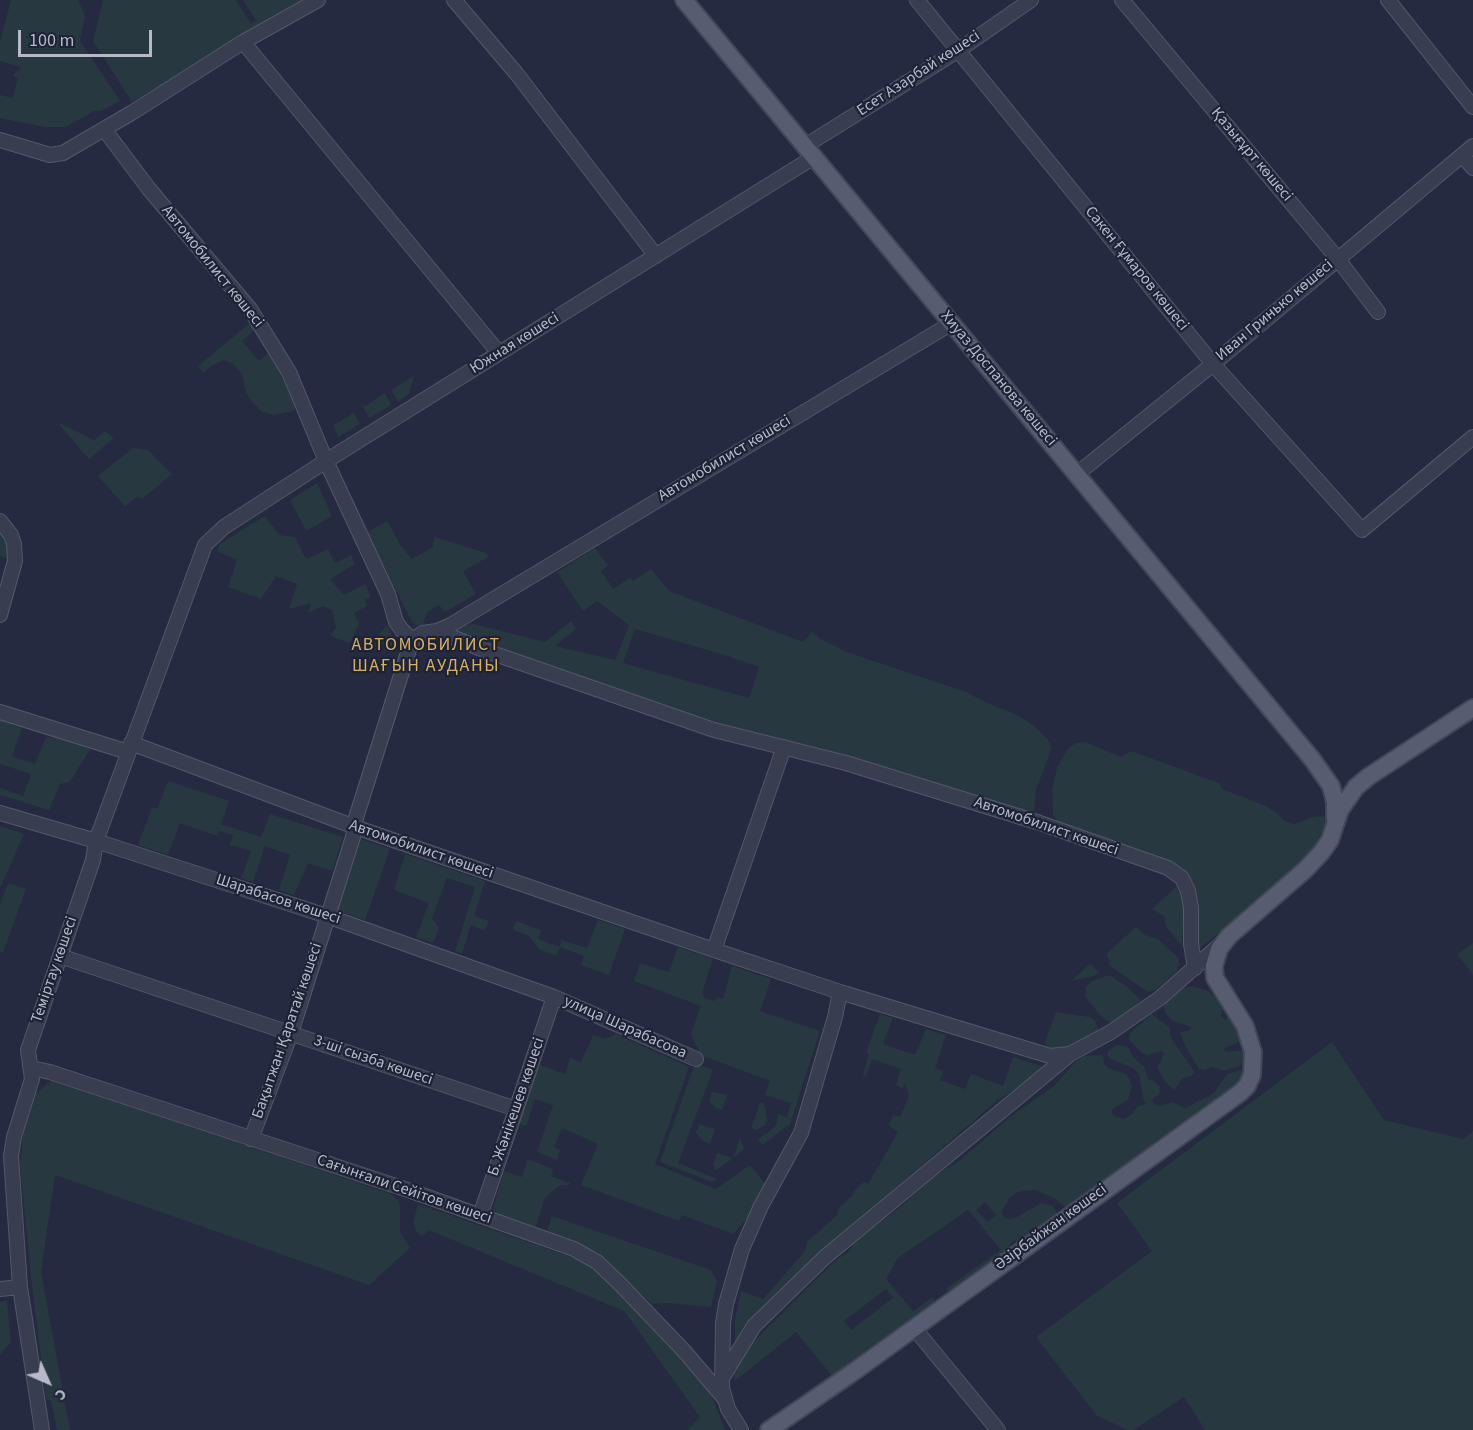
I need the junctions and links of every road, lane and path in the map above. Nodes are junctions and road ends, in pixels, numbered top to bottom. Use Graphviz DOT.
graph roads {
  1 [pos="318,0"];
  2 [pos="454,0"];
  3 [pos="684,0"];
  4 [pos="917,0"];
  5 [pos="1031,0"];
  6 [pos="1122,0"];
  7 [pos="1388,0"];
  8 [pos="243,42"];
  9 [pos="959,50"];
  10 [pos="1473,107"];
  11 [pos="104,129"];
  12 [pos="0,140"];
  13 [pos="1473,146"];
  14 [pos="810,152"];
  15 [pos="1462,155"];
  16 [pos="1473,168"];
  17 [pos="656,256"];
  18 [pos="1337,258"];
  19 [pos="1378,312"];
  20 [pos="952,323"];
  21 [pos="499,353"];
  22 [pos="1213,364"];
  23 [pos="1473,437"];
  24 [pos="326,461"];
  25 [pos="1077,474"];
  26 [pos="0,521"];
  27 [pos="217,532"];
  28 [pos="0,615"];
  29 [pos="437,631"];
  30 [pos="410,643"];
  31 [pos="1473,708"];
  32 [pos="0,712"];
  33 [pos="784,747"];
  34 [pos="129,748"];
  35 [pos="1312,759"];
  36 [pos="1368,777"];
  37 [pos="0,813"];
  38 [pos="1335,824"];
  39 [pos="355,827"];
  40 [pos="96,841"];
  41 [pos="327,916"];
  42 [pos="1229,936"];
  43 [pos="714,950"];
  44 [pos="60,956"];
  45 [pos="1195,968"];
  46 [pos="1177,983"];
  47 [pos="1220,986"];
  48 [pos="840,992"];
  49 [pos="554,997"];
  50 [pos="291,1033"];
  51 [pos="1070,1054"];
  52 [pos="696,1059"];
  53 [pos="31,1068"];
  54 [pos="516,1109"];
  55 [pos="251,1139"];
  56 [pos="480,1216"];
  57 [pos="20,1287"];
  58 [pos="0,1289"];
  59 [pos="914,1328"];
  60 [pos="722,1378"];
  61 [pos="724,1398"];
  62 [pos="42,1430"];
  63 [pos="741,1430"];
  64 [pos="769,1430"];
  65 [pos="998,1430"];
  1 -- 8 [label="street"];
  2 -- 17 [label="street"];
  3 -- 14 [label="main road, Хиуаз Доспанова көшесі"];
  4 -- 9 [label="street, Сакен Ғұмаров көшесі"];
  5 -- 9 [label="street, Есет Азарбай көшесі"];
  6 -- 18 [label="street, Қазығұрт көшесі"];
  7 -- 10 [label="street"];
  8 -- 11 [label="street"];
  8 -- 21 [label="street"];
  9 -- 14 [label="street, Есет Азарбай көшесі"];
  9 -- 22 [label="street, Сакен Ғұмаров көшесі"];
  11 -- 12 [label="street"];
  11 -- 24 [label="street, Автомобилист көшесі"];
  13 -- 15 [label="street, Иван Гринько көшесі"];
  14 -- 17 [label="street, Южная көшесі"];
  14 -- 20 [label="main road, Хиуаз Доспанова көшесі"];
  15 -- 16 [label="street"];
  15 -- 18 [label="street, Иван Гринько көшесі"];
  17 -- 21 [label="street, Южная көшесі"];
  18 -- 19 [label="street, Қазығұрт көшесі"];
  18 -- 22 [label="street, Иван Гринько көшесі"];
  20 -- 25 [label="main road, Хиуаз Доспанова көшесі"];
  20 -- 29 [label="street, Автомобилист көшесі"];
  21 -- 24 [label="street, Южная көшесі"];
  22 -- 23 [label="street, Сакен Ғұмаров көшесі"];
  22 -- 25 [label="street, Иван Гринько көшесі"];
  24 -- 27 [label="street, Южная көшесі"];
  24 -- 30 [label="street, Автомобилист көшесі"];
  25 -- 35 [label="main road, Хиуаз Доспанова көшесі"];
  26 -- 28 [label="street"];
  27 -- 34 [label="street, Теміртау көшесі"];
  29 -- 30 [label="street, Автомобилист көшесі"];
  29 -- 33 [label="street, Автомобилист көшесі"];
  30 -- 39 [label="street, Бақытжан Қаратай көшесі"];
  31 -- 36 [label="main road"];
  32 -- 34 [label="street, Автомобилист көшесі"];
  33 -- 43 [label="street"];
  33 -- 45 [label="street, Автомобилист көшесі"];
  34 -- 39 [label="street, Автомобилист көшесі"];
  34 -- 40 [label="street, Теміртау көшесі"];
  35 -- 36 [label="main road"];
  35 -- 38 [label="main road"];
  36 -- 38 [label="main road"];
  37 -- 40 [label="street, Шарабасов көшесі"];
  38 -- 42 [label="main road"];
  39 -- 41 [label="street, Бақытжан Қаратай көшесі"];
  39 -- 43 [label="street, Автомобилист көшесі"];
  40 -- 41 [label="street, Шарабасов көшесі"];
  40 -- 44 [label="street, Теміртау көшесі"];
  41 -- 49 [label="street, Шарабасов көшесі"];
  41 -- 50 [label="street, Бақытжан Қаратай көшесі"];
  42 -- 45 [label="street, Автомобилист көшесі"];
  42 -- 47 [label="main road"];
  43 -- 48 [label="street, Автомобилист көшесі"];
  44 -- 50 [label="street, 3-ші сызба көшесі"];
  44 -- 53 [label="street, Теміртау көшесі"];
  45 -- 46 [label="street, Автомобилист көшесі"];
  46 -- 47 [label="street"];
  46 -- 51 [label="street, Автомобилист көшесі"];
  47 -- 59 [label="main road, Әзірбайжан көшесі"];
  48 -- 51 [label="street, Автомобилист көшесі"];
  48 -- 60 [label="street"];
  49 -- 52 [label="street, улица Шарабасова"];
  49 -- 54 [label="street, Б. Жәнікешев көшесі"];
  50 -- 54 [label="street, 3-ші сызба көшесі"];
  50 -- 55 [label="street, Бақытжан Қаратай көшесі"];
  51 -- 60 [label="street"];
  53 -- 55 [label="street, Сағынғали Сейітов көшесі"];
  53 -- 57 [label="street, Теміртау көшесі"];
  54 -- 56 [label="street, Б. Жәнікешев көшесі"];
  55 -- 56 [label="street, Сағынғали Сейітов көшесі"];
  56 -- 61 [label="street, Сағынғали Сейітов көшесі"];
  57 -- 58 [label="street"];
  57 -- 62 [label="street, Теміртау көшесі"];
  59 -- 64 [label="main road, Әзірбайжан көшесі"];
  59 -- 65 [label="street"];
  60 -- 61 [label="street"];
  61 -- 63 [label="street"];
}
